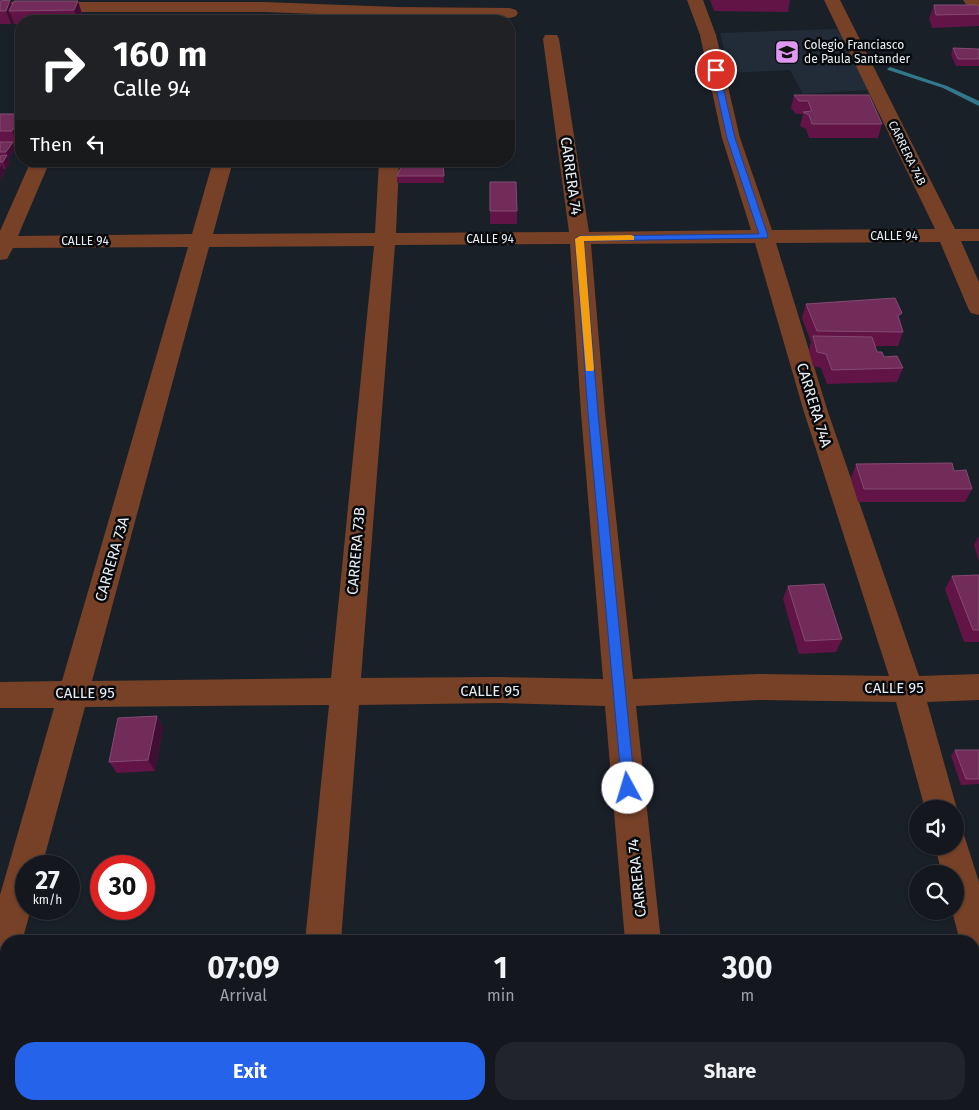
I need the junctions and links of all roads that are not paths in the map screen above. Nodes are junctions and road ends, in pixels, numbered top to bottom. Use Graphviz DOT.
graph roads {
  1 [pos="150,0"];
  2 [pos="695,0"];
  3 [pos="832,0"];
  4 [pos="971,0"];
  5 [pos="0,7"];
  6 [pos="131,7"];
  7 [pos="979,11"];
  8 [pos="510,13"];
  9 [pos="262,14"];
  10 [pos="113,15"];
  11 [pos="330,15"];
  12 [pos="435,15"];
  13 [pos="551,40"];
  14 [pos="37,167"];
  15 [pos="221,167"];
  16 [pos="389,167"];
  17 [pos="948,235"];
  18 [pos="979,235"];
  19 [pos="764,236"];
  20 [pos="580,239"];
  21 [pos="202,240"];
  22 [pos="385,240"];
  23 [pos="2,246"];
  24 [pos="979,308"];
  25 [pos="979,687"];
  26 [pos="908,689"];
  27 [pos="344,692"];
  28 [pos="75,693"];
  29 [pos="619,693"];
  30 [pos="0,695"];
  31 [pos="939,800"];
  32 [pos="954,855"];
  33 [pos="6,935"];
  34 [pos="323,935"];
  35 [pos="642,935"];
  36 [pos="976,935"];
  1 -- 6 [label="street"];
  2 -- 19 [label="street, CARRERA 74A"];
  3 -- 17 [label="street, CARRERA 74B"];
  4 -- 7 [label="street"];
  5 -- 6 [label="street"];
  6 -- 9 [label="street"];
  6 -- 10 [label="street"];
  8 -- 12 [label="street"];
  9 -- 11 [label="street"];
  13 -- 20 [label="street, CARRERA 74"];
  14 -- 23 [label="street"];
  15 -- 21 [label="street, CARRERA 73A"];
  16 -- 22 [label="street, CARRERA 73B"];
  17 -- 18 [label="street, CALLE 94"];
  17 -- 19 [label="street, CALLE 94"];
  17 -- 24 [label="street, CARRERA 74B"];
  19 -- 20 [label="street, CALLE 94"];
  19 -- 26 [label="street, CARRERA 74A"];
  20 -- 22 [label="street, CALLE 94"];
  20 -- 29 [label="street, CARRERA 74"];
  21 -- 22 [label="street, CALLE 94"];
  21 -- 23 [label="street, CALLE 94"];
  21 -- 28 [label="street, CARRERA 73A"];
  22 -- 27 [label="street, CARRERA 73B"];
  25 -- 26 [label="street, CALLE 95"];
  26 -- 29 [label="street, CALLE 95"];
  26 -- 31 [label="street, CARRERA 74A"];
  27 -- 28 [label="street, CALLE 95"];
  27 -- 29 [label="street, CALLE 95"];
  27 -- 34 [label="street, CARRERA 73B"];
  28 -- 30 [label="street, CALLE 95"];
  28 -- 33 [label="street, CARRERA 73A"];
  29 -- 35 [label="street, CARRERA 74"];
  32 -- 36 [label="street"];
}
